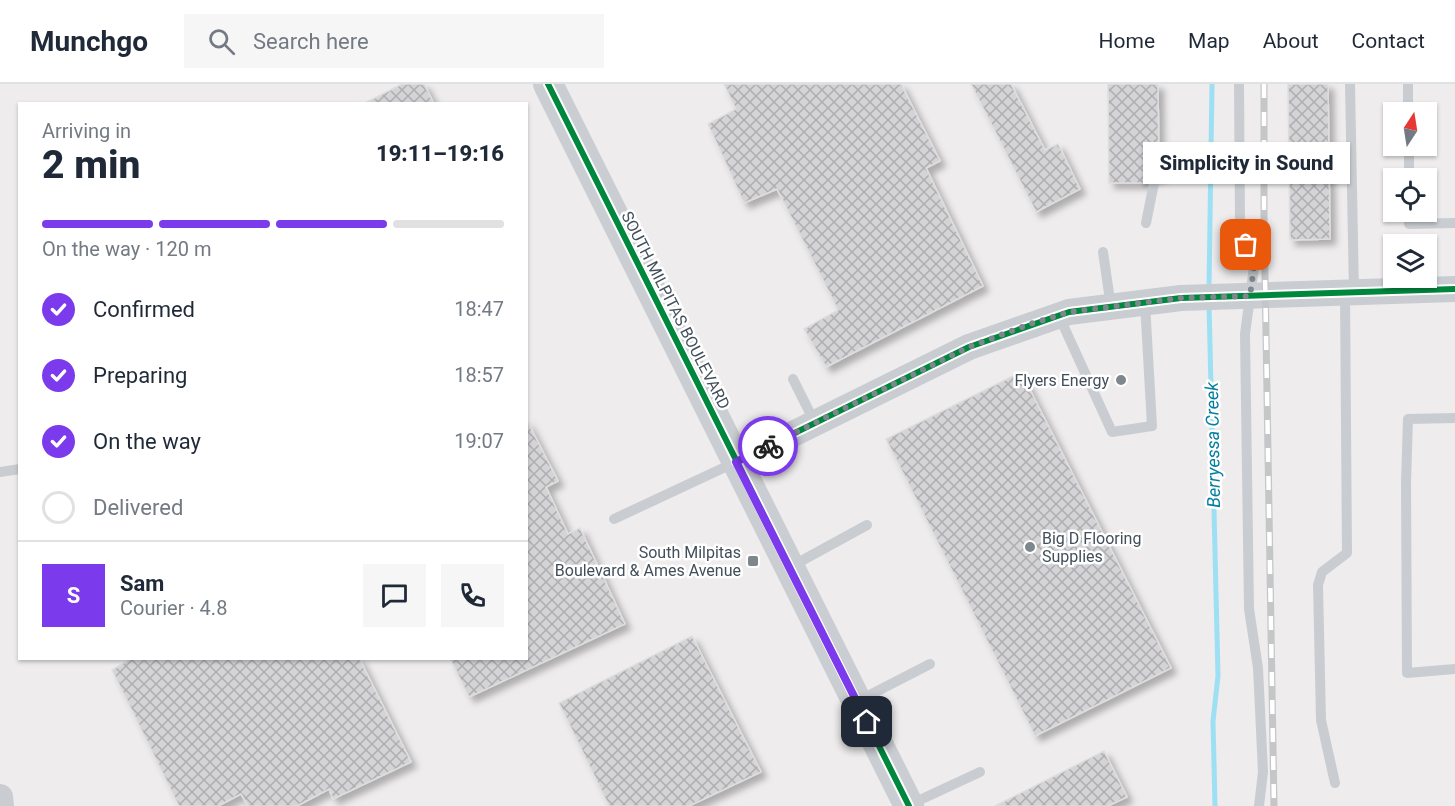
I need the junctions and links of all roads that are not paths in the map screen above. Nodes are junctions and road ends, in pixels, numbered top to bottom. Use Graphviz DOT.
graph roads {
  1 [pos="1239,84"];
  2 [pos="1350,84"];
  3 [pos="1408,84"];
  4 [pos="554,89"];
  5 [pos="1408,102"];
  6 [pos="1154,183"];
  7 [pos="1409,222"];
  8 [pos="1146,223"];
  9 [pos="1455,223"];
  10 [pos="1102,252"];
  11 [pos="1455,289"];
  12 [pos="1350,293"];
  13 [pos="1246,296"];
  14 [pos="1145,303"];
  15 [pos="1111,307"];
  16 [pos="1059,315"];
  17 [pos="793,379"];
  18 [pos="1455,418"];
  19 [pos="815,423"];
  20 [pos="736,462"];
  21 [pos="18,469"];
  22 [pos="0,472"];
  23 [pos="615,519"];
  24 [pos="867,525"];
  25 [pos="789,568"];
  26 [pos="930,664"];
  27 [pos="1455,669"];
  28 [pos="857,702"];
  29 [pos="980,772"];
  30 [pos="1335,783"];
  31 [pos="0,797"];
  32 [pos="1,806"];
  33 [pos="909,806"];
  34 [pos="1259,806"];
  1 -- 13 [label="lane"];
  2 -- 12 [label="lane"];
  3 -- 5 [label="lane"];
  4 -- 20 [label="main road, SOUTH MILPITAS BOULEVARD"];
  6 -- 8 [label="lane"];
  7 -- 9 [label="lane"];
  10 -- 15 [label="lane"];
  11 -- 12 [label="street"];
  12 -- 13 [label="street"];
  12 -- 30 [label="lane"];
  13 -- 14 [label="street"];
  13 -- 34 [label="lane"];
  14 -- 15 [label="street"];
  14 -- 16 [label="lane"];
  15 -- 16 [label="street"];
  16 -- 19 [label="street"];
  17 -- 19 [label="lane"];
  18 -- 27 [label="lane"];
  19 -- 20 [label="street"];
  20 -- 23 [label="lane"];
  20 -- 25 [label="main road, SOUTH MILPITAS BOULEVARD"];
  21 -- 22 [label="lane"];
  24 -- 25 [label="lane"];
  25 -- 28 [label="main road, SOUTH MILPITAS BOULEVARD"];
  26 -- 28 [label="lane"];
  28 -- 33 [label="main road, SOUTH MILPITAS BOULEVARD"];
  29 -- 33 [label="lane"];
  31 -- 32 [label="street"];
}
